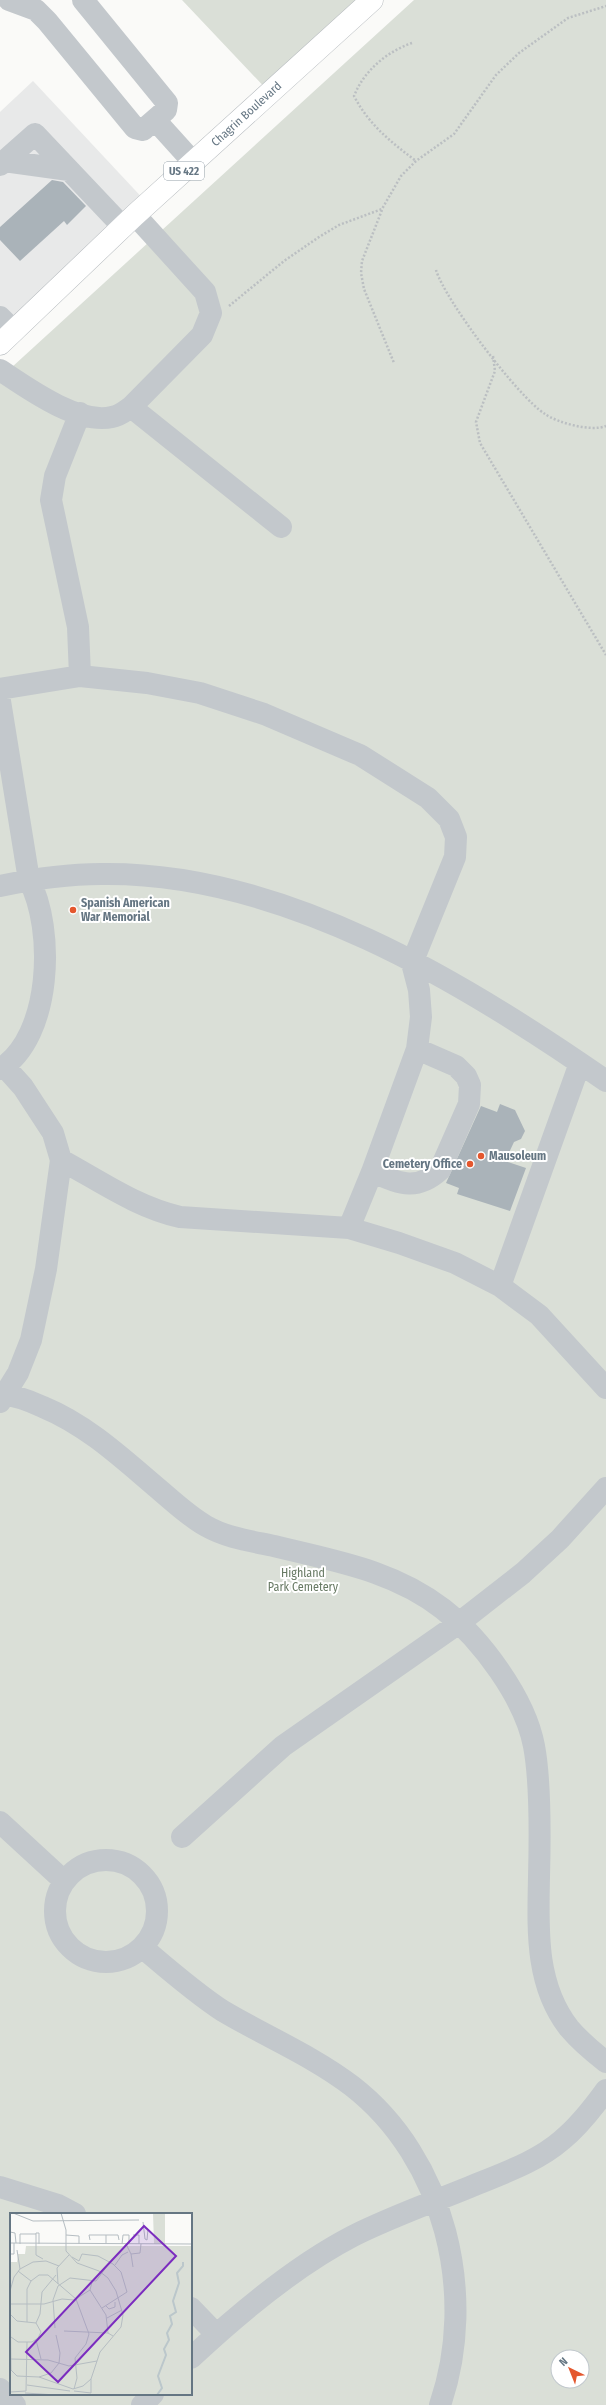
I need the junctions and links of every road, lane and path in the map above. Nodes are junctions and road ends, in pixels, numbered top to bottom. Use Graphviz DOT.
graph roads {
  1 [pos="9,0"];
  2 [pos="83,0"];
  3 [pos="372,0"];
  4 [pos="41,5"];
  5 [pos="606,6"];
  6 [pos="412,43"];
  7 [pos="156,121"];
  8 [pos="416,161"];
  9 [pos="193,162"];
  10 [pos="2,163"];
  11 [pos="69,170"];
  12 [pos="382,209"];
  13 [pos="129,221"];
  14 [pos="436,270"];
  15 [pos="211,313"];
  16 [pos="5,331"];
  17 [pos="493,356"];
  18 [pos="394,363"];
  19 [pos="0,370"];
  20 [pos="131,407"];
  21 [pos="80,413"];
  22 [pos="606,426"];
  23 [pos="281,527"];
  24 [pos="606,655"];
  25 [pos="80,676"];
  26 [pos="0,689"];
  27 [pos="0,701"];
  28 [pos="28,880"];
  29 [pos="0,886"];
  30 [pos="412,963"];
  31 [pos="417,1049"];
  32 [pos="580,1063"];
  33 [pos="2,1068"];
  34 [pos="606,1081"];
  35 [pos="61,1160"];
  36 [pos="372,1172"];
  37 [pos="349,1228"];
  38 [pos="500,1286"];
  39 [pos="606,1388"];
  40 [pos="2,1397"];
  41 [pos="606,1488"];
  42 [pos="460,1623"];
  43 [pos="0,1822"];
  44 [pos="182,1837"];
  45 [pos="64,1881"];
  46 [pos="142,1947"];
  47 [pos="606,2062"];
  48 [pos="606,2090"];
  49 [pos="0,2187"];
  50 [pos="435,2201"];
  51 [pos="74,2213"];
  52 [pos="192,2309"];
  53 [pos="216,2334"];
  54 [pos="192,2357"];
  55 [pos="0,2389"];
  56 [pos="152,2395"];
  57 [pos="15,2405"];
  58 [pos="142,2405"];
  59 [pos="440,2405"];
  1 -- 4 [label="lane"];
  2 -- 7 [label="lane"];
  3 -- 9 [label="main road, Chagrin Boulevard / US 422"];
  4 -- 7 [label="lane"];
  5 -- 8 [label="path"];
  6 -- 8 [label="path"];
  7 -- 9 [label="lane"];
  8 -- 12 [label="path"];
  9 -- 13 [label="main road, Chagrin Boulevard / US 422"];
  10 -- 11 [label="lane"];
  10 -- 11 [label="lane"];
  11 -- 13 [label="lane"];
  12 -- 15 [label="path"];
  12 -- 18 [label="path"];
  13 -- 15 [label="lane"];
  13 -- 16 [label="main road, Chagrin Boulevard / US 422"];
  14 -- 17 [label="path"];
  15 -- 20 [label="lane"];
  17 -- 22 [label="path"];
  17 -- 24 [label="path"];
  19 -- 21 [label="lane"];
  20 -- 21 [label="lane"];
  20 -- 23 [label="lane"];
  21 -- 25 [label="lane"];
  25 -- 26 [label="lane"];
  25 -- 30 [label="lane"];
  27 -- 28 [label="lane"];
  28 -- 29 [label="lane"];
  28 -- 30 [label="lane"];
  28 -- 33 [label="lane"];
  30 -- 31 [label="lane"];
  30 -- 32 [label="lane"];
  31 -- 36 [label="lane"];
  31 -- 36 [label="lane"];
  32 -- 34 [label="lane"];
  32 -- 38 [label="lane"];
  33 -- 35 [label="lane"];
  35 -- 37 [label="lane"];
  35 -- 40 [label="lane"];
  36 -- 37 [label="lane"];
  37 -- 38 [label="lane"];
  38 -- 39 [label="lane"];
  40 -- 42 [label="lane"];
  41 -- 42 [label="lane"];
  42 -- 44 [label="lane"];
  42 -- 47 [label="lane"];
  43 -- 45 [label="lane"];
  45 -- 46 [label="lane"];
  45 -- 46 [label="lane"];
  46 -- 50 [label="lane"];
  48 -- 50 [label="lane"];
  49 -- 51 [label="lane"];
  50 -- 53 [label="lane"];
  50 -- 59 [label="lane"];
  52 -- 53 [label="lane"];
  53 -- 54 [label="lane"];
  55 -- 57 [label="lane"];
  56 -- 58 [label="lane"];
}
